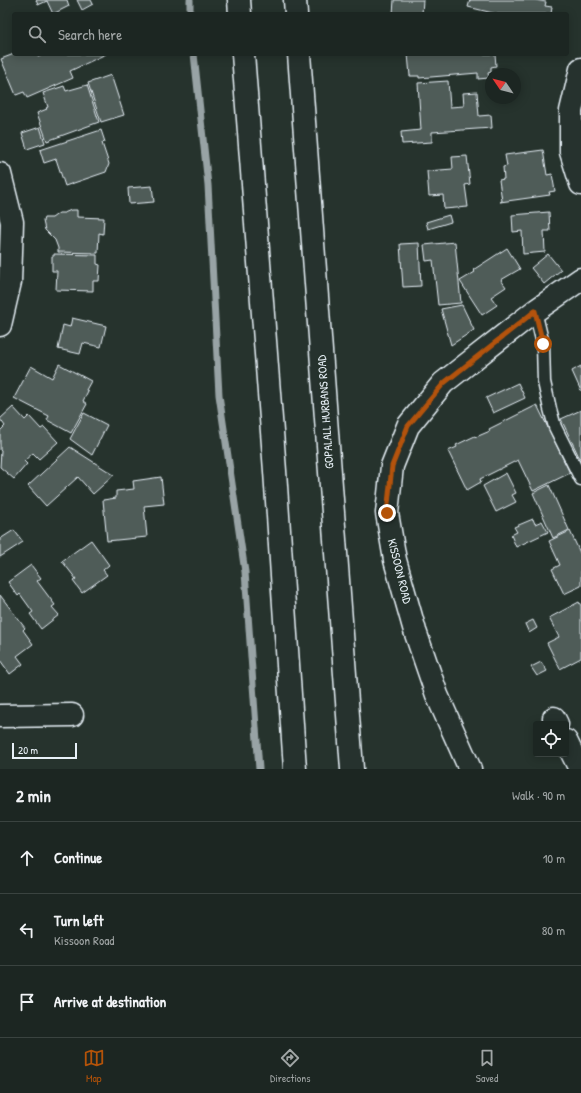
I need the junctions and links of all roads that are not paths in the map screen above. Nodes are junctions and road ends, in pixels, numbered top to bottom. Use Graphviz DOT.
graph roads {
  1 [pos="239,0"];
  2 [pos="295,0"];
  3 [pos="240,12"];
  4 [pos="296,12"];
  5 [pos="243,56"];
  6 [pos="299,56"];
  7 [pos="581,69"];
  8 [pos="0,174"];
  9 [pos="581,184"];
  10 [pos="581,279"];
  11 [pos="535,311"];
  12 [pos="0,325"];
  13 [pos="581,479"];
  14 [pos="72,715"];
  15 [pos="0,716"];
  16 [pos="569,748"];
  17 [pos="296,769"];
  18 [pos="352,769"];
  19 [pos="470,769"];
  20 [pos="580,769"];
  1 -- 3 [label="main road"];
  2 -- 4 [label="main road"];
  5 -- 17 [label="main road"];
  6 -- 18 [label="main road, GOPALALL HURBANS ROAD"];
  7 -- 9 [label="main road"];
  8 -- 12 [label="main road"];
  10 -- 11 [label="main road, KISSOON ROAD"];
  11 -- 13 [label="lane"];
  11 -- 19 [label="main road, KISSOON ROAD"];
  14 -- 15 [label="main road"];
  16 -- 20 [label="main road"];
}
